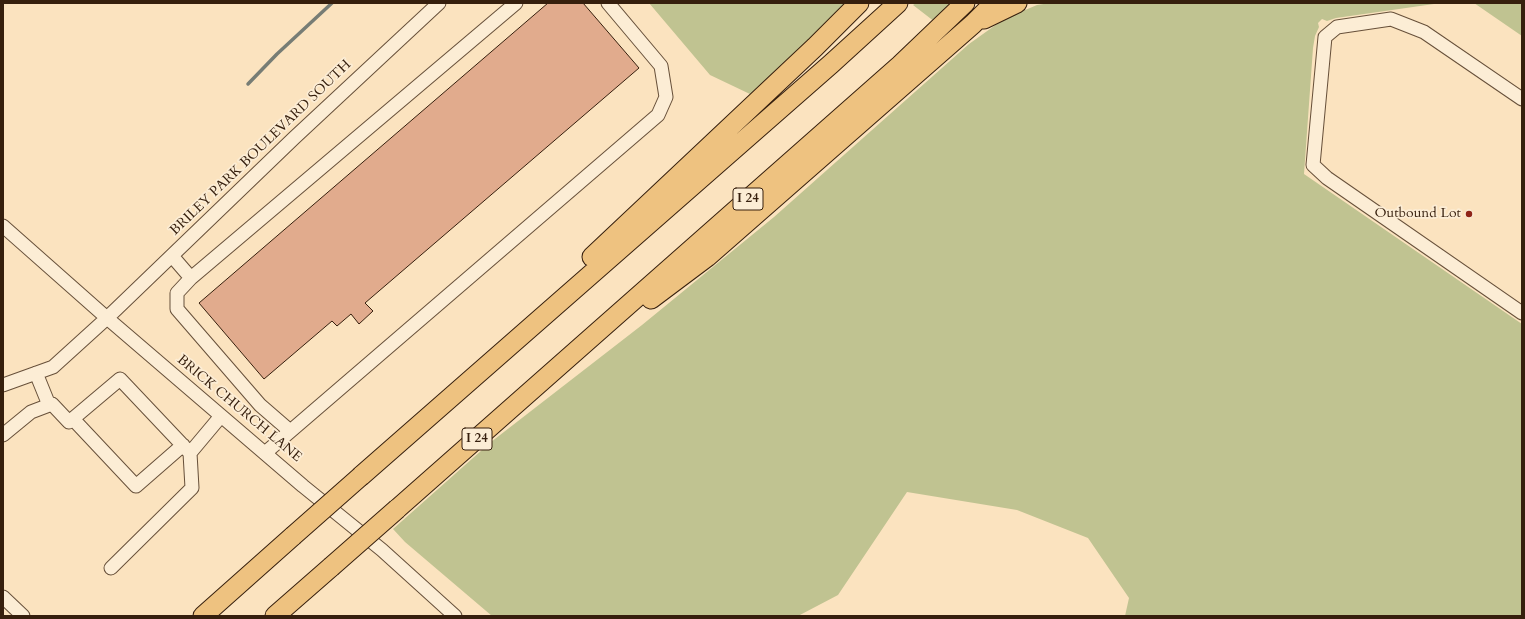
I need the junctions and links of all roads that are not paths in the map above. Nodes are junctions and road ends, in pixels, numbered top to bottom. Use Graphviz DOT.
graph roads {
  1 [pos="439,3"];
  2 [pos="516,3"];
  3 [pos="608,3"];
  4 [pos="859,3"];
  5 [pos="867,3"];
  6 [pos="898,3"];
  7 [pos="965,3"];
  8 [pos="994,3"];
  9 [pos="1017,3"];
  10 [pos="973,24"];
  11 [pos="816,47"];
  12 [pos="1522,99"];
  13 [pos="3,226"];
  14 [pos="172,256"];
  15 [pos="191,278"];
  16 [pos="1522,312"];
  17 [pos="107,318"];
  18 [pos="36,373"];
  19 [pos="3,385"];
  20 [pos="463,387"];
  21 [pos="529,392"];
  22 [pos="49,405"];
  23 [pos="221,416"];
  24 [pos="73,419"];
  25 [pos="290,431"];
  26 [pos="3,435"];
  27 [pos="187,449"];
  28 [pos="265,453"];
  29 [pos="111,568"];
  30 [pos="3,597"];
  31 [pos="15,613"];
  32 [pos="203,616"];
  33 [pos="275,616"];
  34 [pos="455,616"];
  1 -- 14 [label="street, BRILEY PARK BOULEVARD SOUTH"];
  2 -- 15 [label="street"];
  3 -- 25 [label="street"];
  4 -- 11 [label="highway"];
  5 -- 11 [label="highway"];
  6 -- 20 [label="highway"];
  7 -- 21 [label="highway, I 24"];
  8 -- 10 [label="highway"];
  9 -- 10 [label="highway"];
  10 -- 21 [label="highway"];
  11 -- 20 [label="highway"];
  12 -- 16 [label="street"];
  13 -- 17 [label="street, BRICK CHURCH LANE"];
  14 -- 15 [label="street"];
  14 -- 17 [label="street, BRILEY PARK BOULEVARD SOUTH"];
  15 -- 25 [label="street"];
  17 -- 18 [label="street, BRILEY PARK BOULEVARD SOUTH"];
  17 -- 23 [label="street, BRICK CHURCH LANE"];
  18 -- 19 [label="street, BRILEY PARK BOULEVARD SOUTH"];
  18 -- 22 [label="street"];
  20 -- 32 [label="highway, bridge"];
  21 -- 33 [label="highway, I 24, bridge"];
  22 -- 24 [label="street"];
  22 -- 26 [label="street"];
  23 -- 27 [label="street"];
  23 -- 28 [label="street, BRICK CHURCH LANE"];
  24 -- 27 [label="street"];
  24 -- 27 [label="street"];
  25 -- 28 [label="street"];
  27 -- 29 [label="street"];
  28 -- 34 [label="street, BRICK CHURCH LANE"];
  30 -- 31 [label="street"];
}
